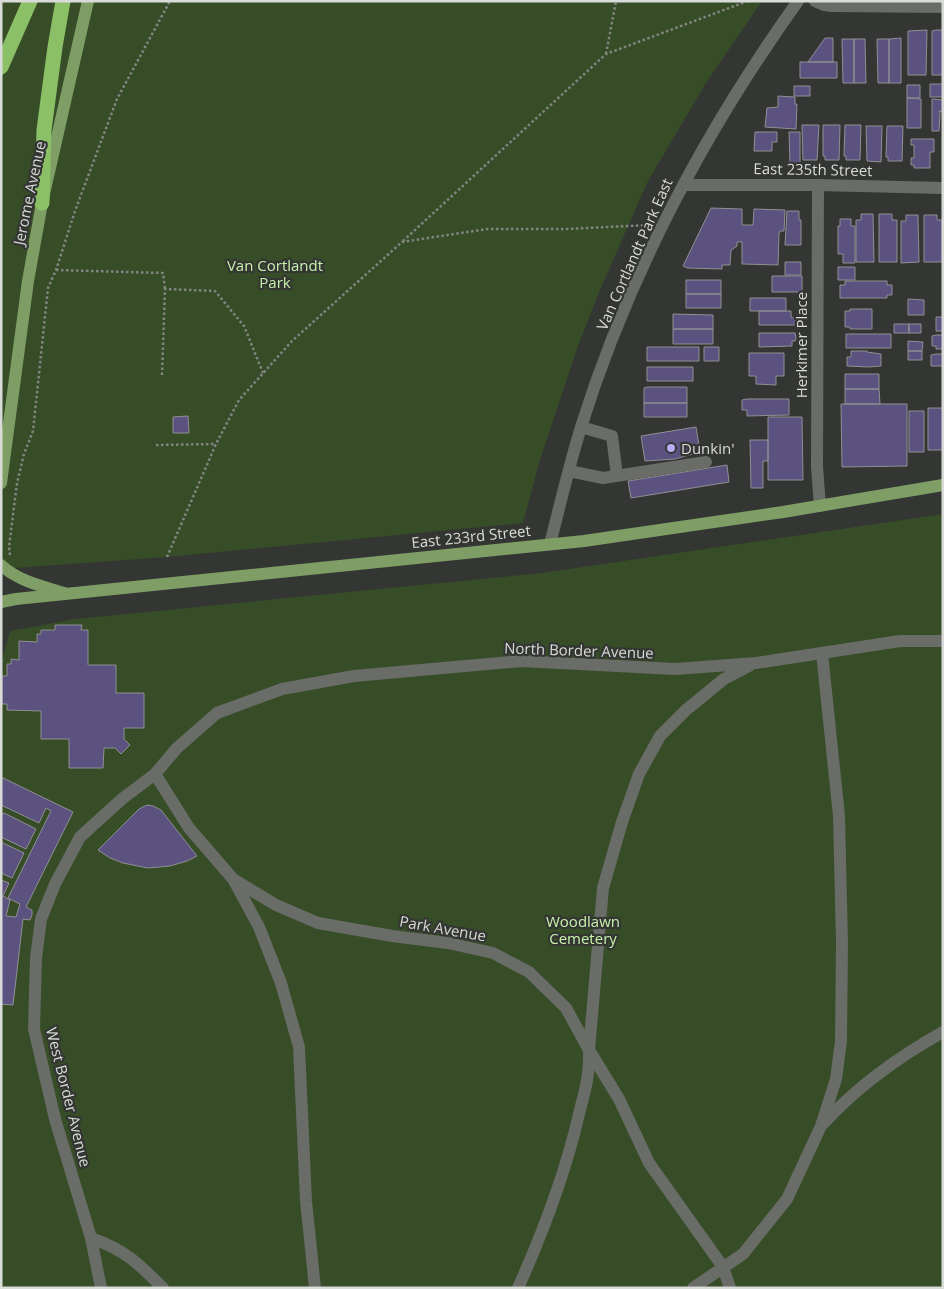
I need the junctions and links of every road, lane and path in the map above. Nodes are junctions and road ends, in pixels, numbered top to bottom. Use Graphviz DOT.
graph roads {
  1 [pos="30,1"];
  2 [pos="63,1"];
  3 [pos="88,1"];
  4 [pos="170,1"];
  5 [pos="616,1"];
  6 [pos="748,1"];
  7 [pos="798,1"];
  8 [pos="815,1"];
  9 [pos="943,7"];
  10 [pos="606,54"];
  11 [pos="1,67"];
  12 [pos="818,184"];
  13 [pos="683,185"];
  14 [pos="943,188"];
  15 [pos="42,203"];
  16 [pos="664,224"];
  17 [pos="402,242"];
  18 [pos="56,270"];
  19 [pos="165,289"];
  20 [pos="263,373"];
  21 [pos="162,375"];
  22 [pos="581,427"];
  23 [pos="216,444"];
  24 [pos="156,445"];
  25 [pos="706,462"];
  26 [pos="569,471"];
  27 [pos="617,476"];
  28 [pos="1,483"];
  29 [pos="943,485"];
  30 [pos="820,506"];
  31 [pos="550,544"];
  32 [pos="167,558"];
  33 [pos="6,561"];
  34 [pos="69,594"];
  35 [pos="1,602"];
  36 [pos="943,642"];
  37 [pos="822,653"];
  38 [pos="756,663"];
  39 [pos="154,774"];
  40 [pos="233,879"];
  41 [pos="943,1032"];
  42 [pos="588,1050"];
  43 [pos="821,1126"];
  44 [pos="91,1238"];
  45 [pos="723,1267"];
  46 [pos="101,1288"];
  47 [pos="163,1288"];
  48 [pos="315,1288"];
  49 [pos="518,1288"];
  50 [pos="693,1288"];
  51 [pos="730,1288"];
  1 -- 11 [label="highway"];
  2 -- 15 [label="highway"];
  3 -- 15 [label="main road, Jerome Avenue"];
  4 -- 18 [label="path"];
  5 -- 10 [label="path"];
  6 -- 10 [label="path"];
  7 -- 13 [label="street, Van Cortlandt Park East"];
  8 -- 9 [label="street"];
  10 -- 17 [label="path"];
  12 -- 13 [label="street, East 235th Street"];
  12 -- 14 [label="street, East 235th Street"];
  12 -- 30 [label="street, Herkimer Place"];
  13 -- 16 [label="street, Van Cortlandt Park East"];
  15 -- 28 [label="main road, Jerome Avenue"];
  16 -- 17 [label="path"];
  16 -- 22 [label="street, Van Cortlandt Park East"];
  17 -- 20 [label="path"];
  18 -- 19 [label="path"];
  18 -- 33 [label="path"];
  19 -- 20 [label="path"];
  19 -- 21 [label="path"];
  20 -- 23 [label="path"];
  22 -- 26 [label="street, Van Cortlandt Park East"];
  22 -- 27 [label="street"];
  23 -- 24 [label="path"];
  23 -- 32 [label="path"];
  25 -- 27 [label="street"];
  26 -- 27 [label="street"];
  26 -- 31 [label="street, Van Cortlandt Park East"];
  29 -- 30 [label="main road, East 233rd Street"];
  30 -- 31 [label="main road, East 233rd Street"];
  31 -- 34 [label="main road, East 233rd Street"];
  33 -- 34 [label="main road"];
  34 -- 35 [label="main road, East 233rd Street"];
  36 -- 37 [label="street, North Border Avenue"];
  37 -- 38 [label="street, North Border Avenue"];
  37 -- 43 [label="street"];
  38 -- 39 [label="street, North Border Avenue"];
  38 -- 42 [label="street"];
  39 -- 40 [label="street, Park Avenue"];
  39 -- 44 [label="street, West Border Avenue"];
  40 -- 42 [label="street, Park Avenue"];
  40 -- 48 [label="street"];
  41 -- 43 [label="street"];
  42 -- 45 [label="street, Park Avenue"];
  42 -- 49 [label="street"];
  43 -- 45 [label="street"];
  44 -- 46 [label="street, West Border Avenue"];
  44 -- 47 [label="street"];
  45 -- 50 [label="street"];
  45 -- 51 [label="street, Park Avenue"];
}
